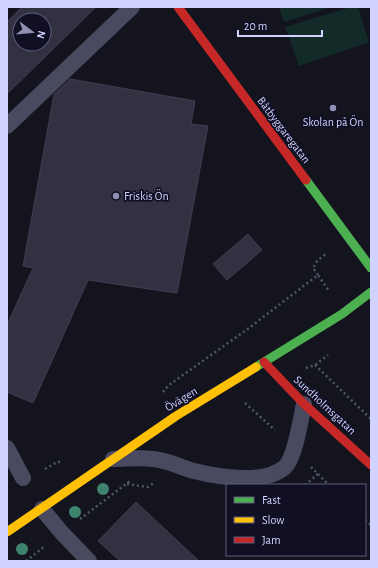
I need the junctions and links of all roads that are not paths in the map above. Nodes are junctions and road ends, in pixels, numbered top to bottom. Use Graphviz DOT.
graph roads {
  1 [pos="132,7"];
  2 [pos="178,7"];
  3 [pos="7,126"];
  4 [pos="371,268"];
  5 [pos="371,292"];
  6 [pos="264,362"];
  7 [pos="304,404"];
  8 [pos="7,448"];
  9 [pos="113,459"];
  10 [pos="371,465"];
  11 [pos="23,478"];
  12 [pos="42,508"];
  13 [pos="7,532"];
  14 [pos="82,558"];
  1 -- 3 [label="lane"];
  2 -- 4 [label="street, Båtbyggaregatan"];
  5 -- 6 [label="street, Övägen"];
  6 -- 7 [label="street, Sundholmsgatan"];
  6 -- 9 [label="street, Övägen"];
  7 -- 9 [label="lane"];
  7 -- 10 [label="street, Sundholmsgatan"];
  8 -- 11 [label="lane"];
  9 -- 12 [label="street, Övägen"];
  12 -- 13 [label="street, Övägen"];
  12 -- 14 [label="lane"];
}
